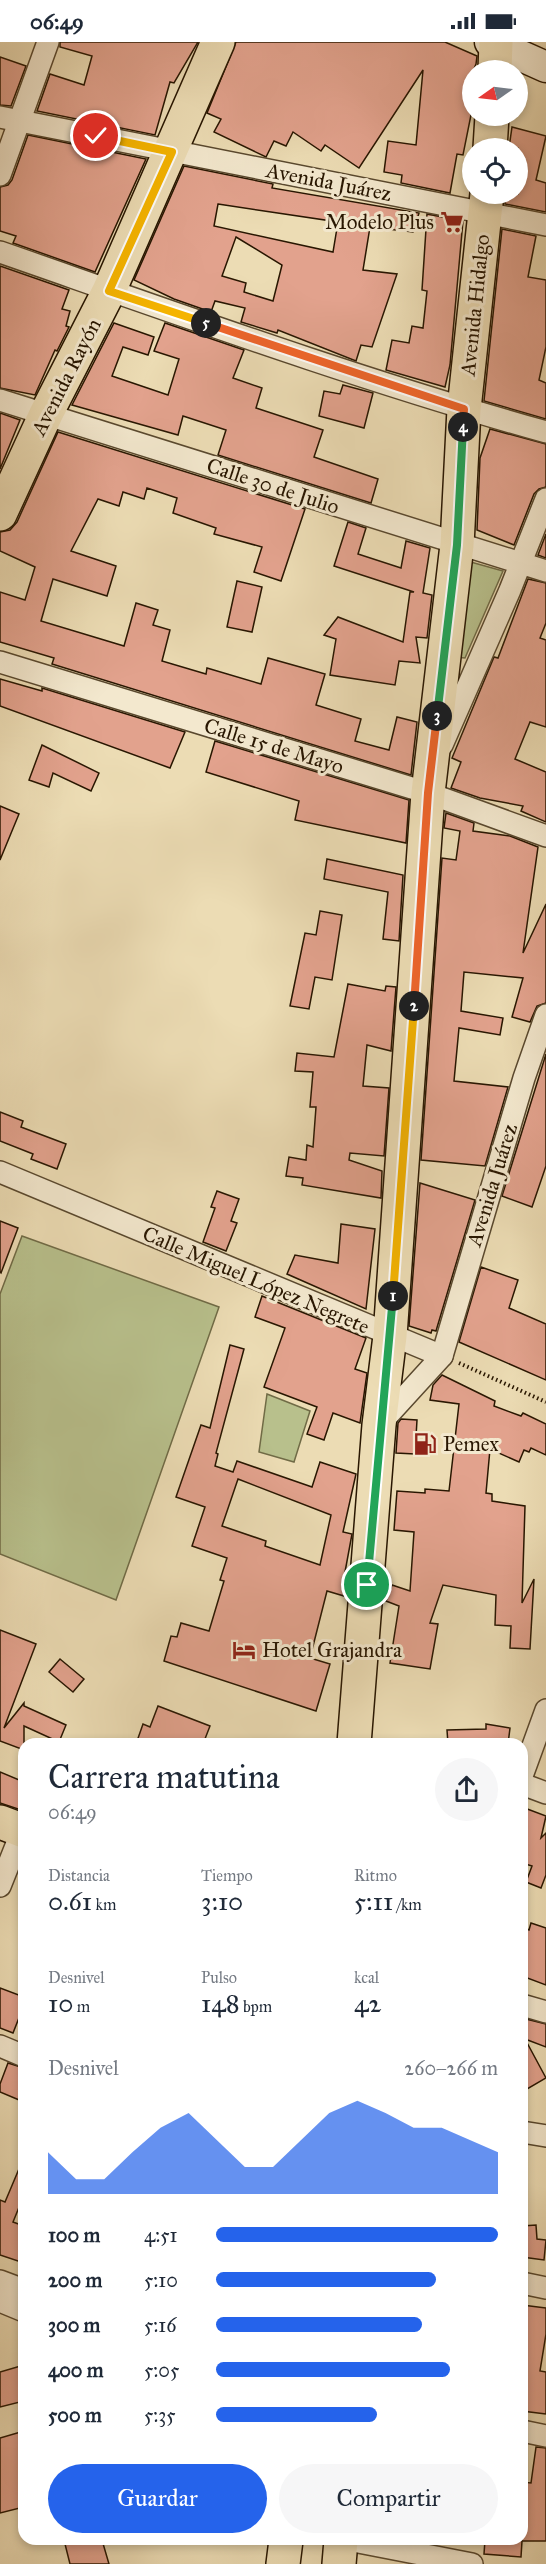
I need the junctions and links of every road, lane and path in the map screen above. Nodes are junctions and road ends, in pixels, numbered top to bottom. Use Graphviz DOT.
graph roads {
  1 [pos="48,42"];
  2 [pos="218,42"];
  3 [pos="494,50"];
  4 [pos="546,67"];
  5 [pos="10,119"];
  6 [pos="172,152"];
  7 [pos="0,175"];
  8 [pos="462,199"];
  9 [pos="486,204"];
  10 [pos="489,204"];
  11 [pos="546,225"];
  12 [pos="0,252"];
  13 [pos="109,291"];
  14 [pos="0,400"];
  15 [pos="464,409"];
  16 [pos="46,414"];
  17 [pos="546,432"];
  18 [pos="546,499"];
  19 [pos="0,514"];
  20 [pos="457,545"];
  21 [pos="521,564"];
  22 [pos="546,571"];
  23 [pos="0,662"];
  24 [pos="429,783"];
  25 [pos="546,836"];
  26 [pos="546,1015"];
  27 [pos="0,1172"];
  28 [pos="390,1336"];
  29 [pos="442,1356"];
  30 [pos="546,1402"];
  31 [pos="380,1425"];
  32 [pos="546,1710"];
  33 [pos="354,1738"];
  34 [pos="528,1760"];
  35 [pos="528,1786"];
  36 [pos="546,1793"];
  37 [pos="15,1828"];
  38 [pos="0,1886"];
  39 [pos="528,2007"];
  40 [pos="546,2012"];
  41 [pos="0,2046"];
  42 [pos="18,2054"];
  43 [pos="528,2133"];
  44 [pos="546,2136"];
  45 [pos="0,2281"];
  46 [pos="528,2284"];
  47 [pos="18,2288"];
  48 [pos="546,2288"];
  49 [pos="0,2301"];
  50 [pos="18,2308"];
  51 [pos="528,2433"];
  52 [pos="546,2436"];
  53 [pos="285,2545"];
  54 [pos="341,2545"];
  55 [pos="374,2545"];
  56 [pos="283,2564"];
  57 [pos="339,2564"];
  58 [pos="472,2564"];
  1 -- 5 [label="street"];
  2 -- 6 [label="main road, Avenida Rayón"];
  3 -- 4 [label="main road"];
  5 -- 6 [label="street, Avenida Juárez"];
  5 -- 7 [label="street"];
  6 -- 8 [label="street, Avenida Juárez"];
  6 -- 13 [label="main road, Avenida Rayón"];
  9 -- 15 [label="main road, Avenida Hidalgo"];
  10 -- 11 [label="street, Avenida Juárez"];
  12 -- 13 [label="street"];
  13 -- 15 [label="street"];
  13 -- 16 [label="main road, Avenida Rayón"];
  14 -- 16 [label="street, Calle 30 de Julio"];
  15 -- 17 [label="street"];
  15 -- 20 [label="main road, Avenida Hidalgo"];
  16 -- 19 [label="main road, Avenida Rayón"];
  16 -- 20 [label="street, Calle 30 de Julio"];
  18 -- 21 [label="street"];
  20 -- 21 [label="street, Calle 30 de Julio"];
  20 -- 24 [label="main road, Avenida Hidalgo"];
  21 -- 22 [label="street, Calle 30 de Julio"];
  21 -- 24 [label="street"];
  23 -- 24 [label="street, Calle 15 de Mayo"];
  24 -- 25 [label="street, Calle 15 de Mayo"];
  24 -- 28 [label="main road, Avenida Hidalgo"];
  26 -- 29 [label="street, Avenida Juárez"];
  27 -- 28 [label="street, Calle Miguel López Negrete"];
  28 -- 29 [label="street, Calle Miguel López Negrete"];
  28 -- 31 [label="main road, Avenida Hidalgo"];
  29 -- 30 [label="path"];
  29 -- 31 [label="street"];
  31 -- 33 [label="main road, Avenida Hidalgo"];
  32 -- 34 [label="street"];
  35 -- 36 [label="street"];
  37 -- 38 [label="street"];
  39 -- 40 [label="street"];
  41 -- 42 [label="street"];
  43 -- 44 [label="street"];
  45 -- 47 [label="street"];
  46 -- 48 [label="street"];
  49 -- 50 [label="street"];
  51 -- 52 [label="street"];
  53 -- 56 [label="main road"];
  54 -- 57 [label="main road"];
  55 -- 58 [label="street"];
}
